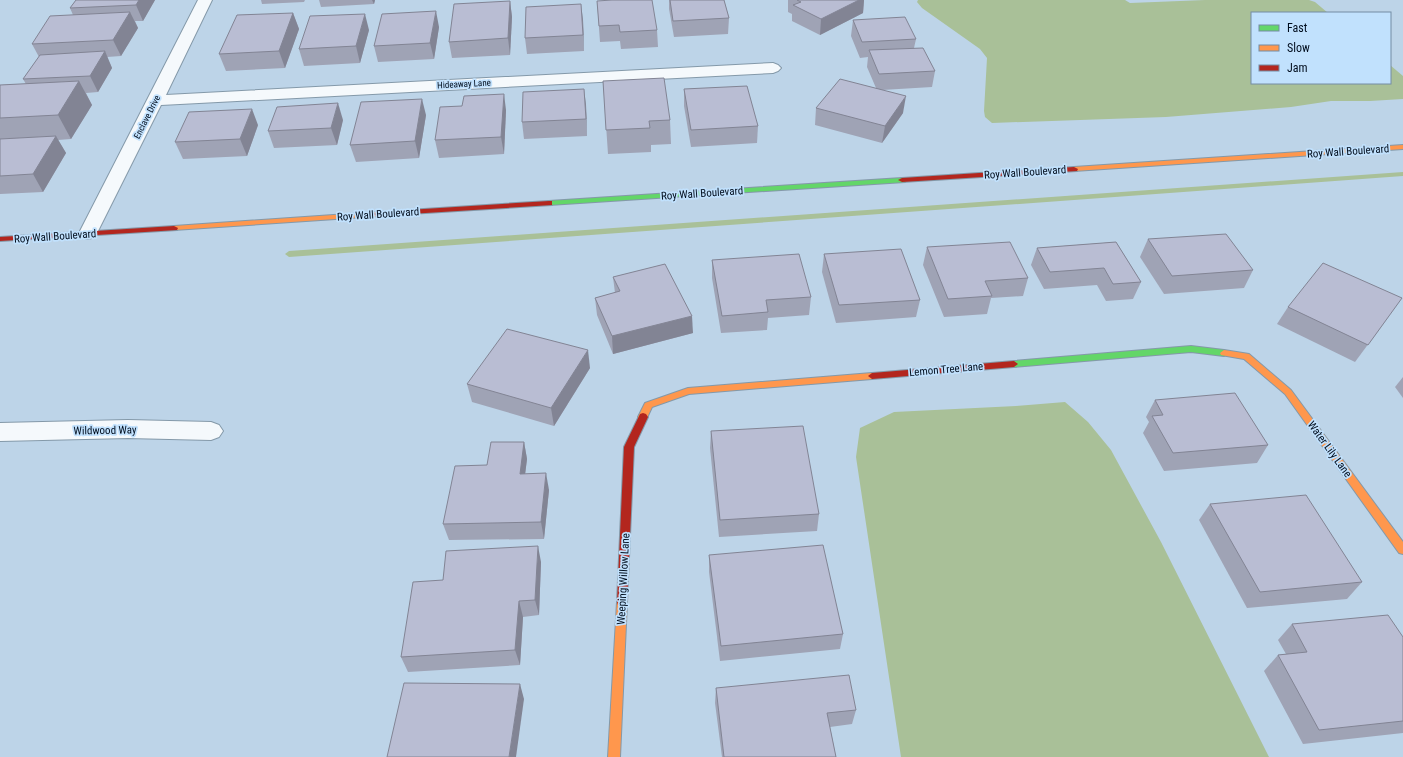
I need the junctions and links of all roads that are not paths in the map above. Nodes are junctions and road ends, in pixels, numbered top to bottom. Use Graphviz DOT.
graph roads {
  1 [pos="205,0"];
  2 [pos="773,68"];
  3 [pos="155,100"];
  4 [pos="1403,147"];
  5 [pos="88,233"];
  6 [pos="0,239"];
  7 [pos="1246,356"];
  8 [pos="648,405"];
  9 [pos="211,431"];
  10 [pos="1,433"];
  11 [pos="1403,550"];
  12 [pos="614,757"];
  1 -- 3 [label="street, Enclave Drive"];
  2 -- 3 [label="street, Hideaway Lane"];
  3 -- 5 [label="street, Enclave Drive"];
  4 -- 5 [label="street, Roy Wall Boulevard"];
  5 -- 6 [label="street, Roy Wall Boulevard"];
  7 -- 8 [label="street, Lemon Tree Lane"];
  7 -- 11 [label="street, Water Lily Lane"];
  8 -- 12 [label="street, Weeping Willow Lane"];
  9 -- 10 [label="street, Wildwood Way"];
}
